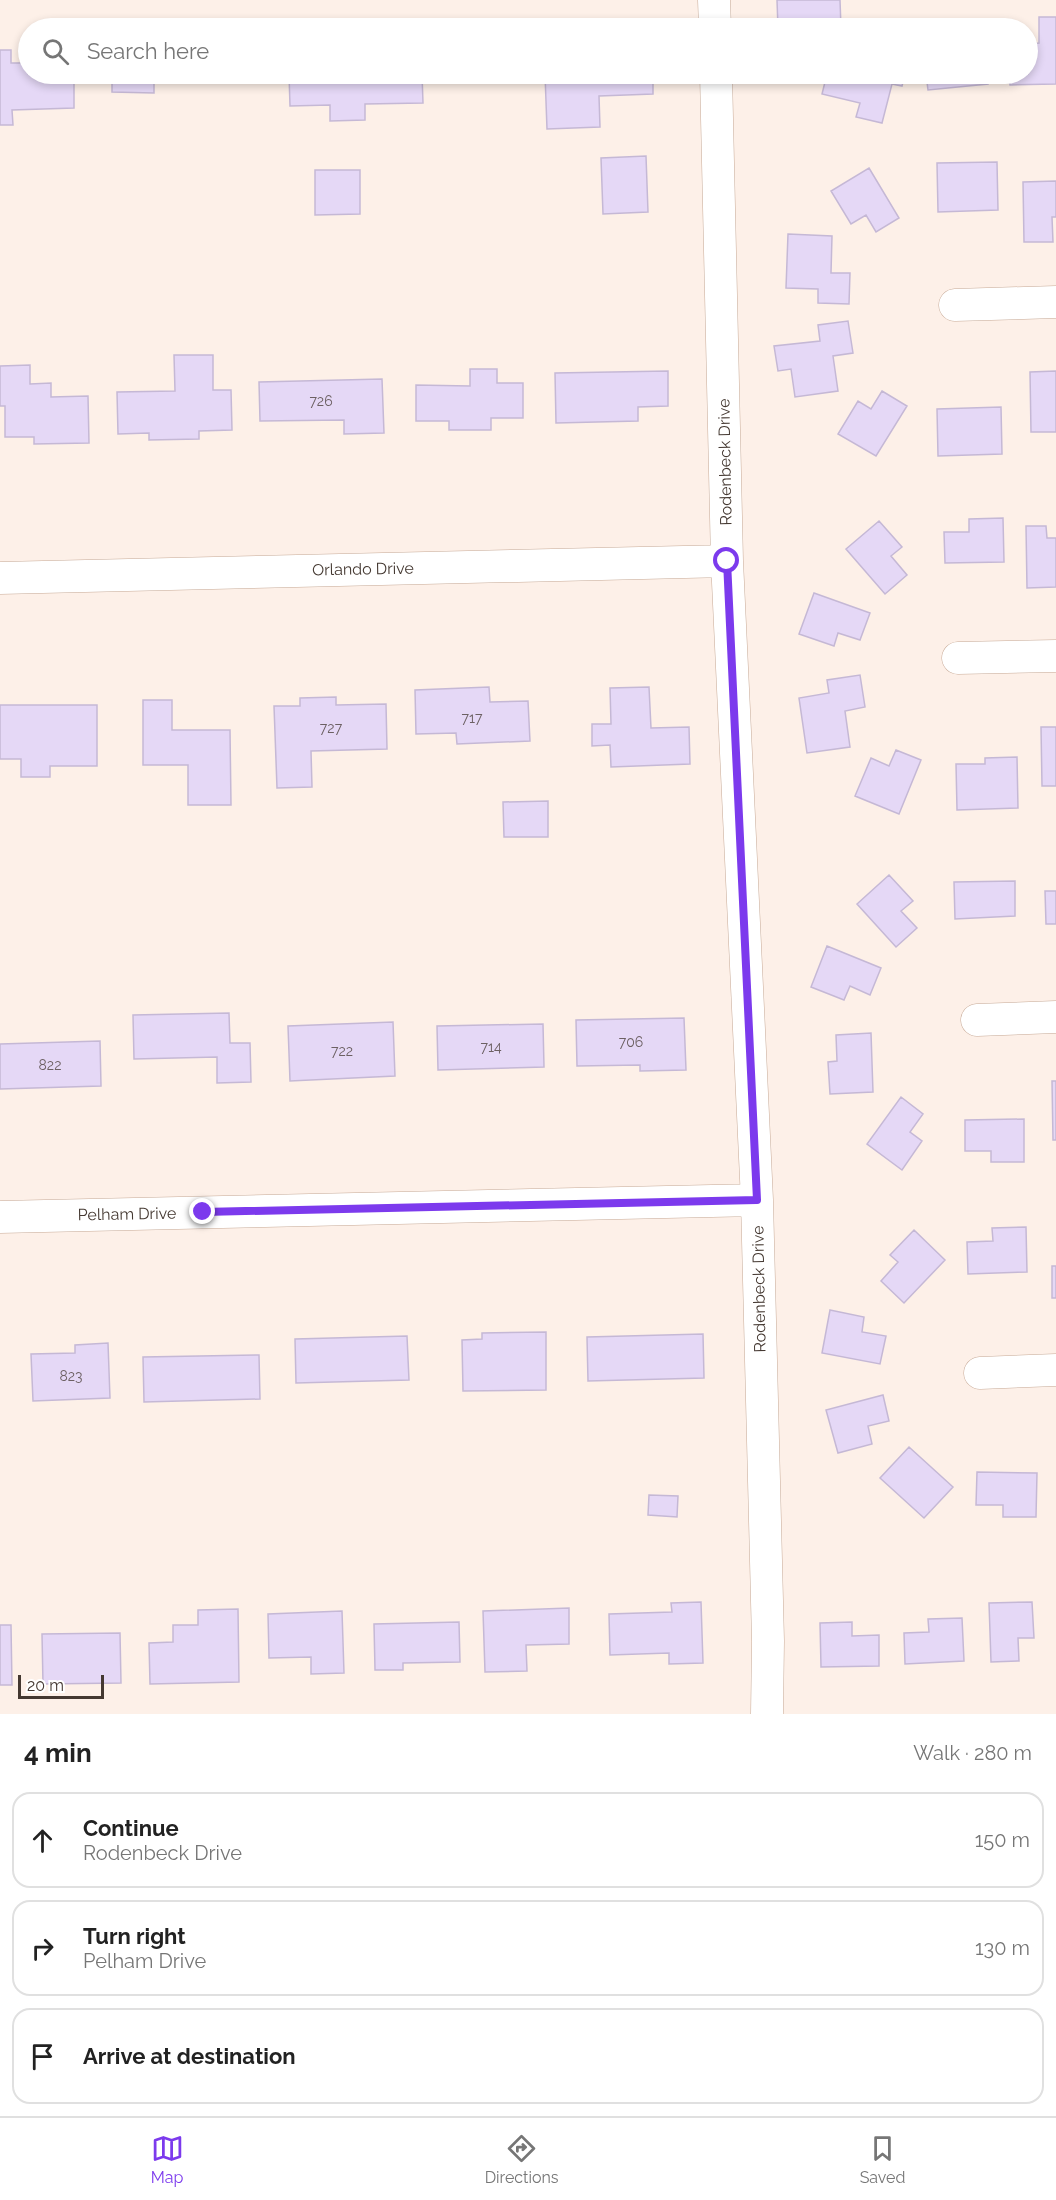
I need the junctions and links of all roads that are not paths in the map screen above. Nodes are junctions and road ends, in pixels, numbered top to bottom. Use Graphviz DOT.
graph roads {
  1 [pos="714,0"];
  2 [pos="715,18"];
  3 [pos="716,84"];
  4 [pos="1056,302"];
  5 [pos="955,305"];
  6 [pos="727,561"];
  7 [pos="0,578"];
  8 [pos="1056,656"];
  9 [pos="958,658"];
  10 [pos="1056,1017"];
  11 [pos="977,1020"];
  12 [pos="757,1200"];
  13 [pos="0,1217"];
  14 [pos="1056,1370"];
  15 [pos="980,1373"];
  16 [pos="767,1714"];
  1 -- 2 [label="street"];
  3 -- 6 [label="street, Rodenbeck Drive"];
  4 -- 5 [label="street"];
  6 -- 7 [label="street, Orlando Drive"];
  6 -- 12 [label="street, Rodenbeck Drive"];
  8 -- 9 [label="street"];
  10 -- 11 [label="street"];
  12 -- 13 [label="street, Pelham Drive"];
  12 -- 16 [label="street, Rodenbeck Drive"];
  14 -- 15 [label="street"];
}
